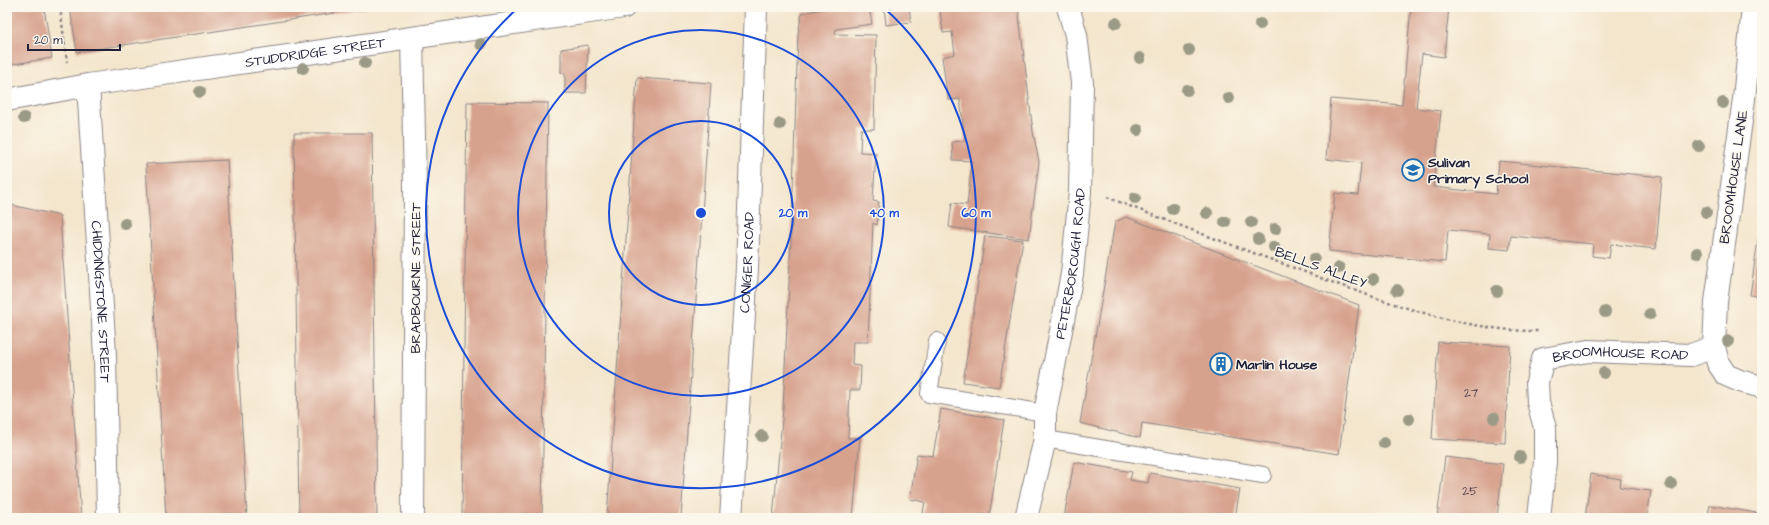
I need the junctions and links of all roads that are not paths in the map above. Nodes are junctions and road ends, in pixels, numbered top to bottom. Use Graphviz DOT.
graph roads {
  1 [pos="624,7"];
  2 [pos="756,7"];
  3 [pos="1068,7"];
  4 [pos="1756,12"];
  5 [pos="412,38"];
  6 [pos="88,85"];
  7 [pos="7,100"];
  8 [pos="937,341"];
  9 [pos="1714,346"];
  10 [pos="1762,387"];
  11 [pos="1045,413"];
  12 [pos="1045,439"];
  13 [pos="1263,475"];
  14 [pos="108,518"];
  15 [pos="413,518"];
  16 [pos="731,518"];
  17 [pos="1026,518"];
  18 [pos="1539,518"];
  1 -- 5 [label="street, STUDDRIDGE STREET"];
  2 -- 16 [label="street, CONIGER ROAD"];
  3 -- 11 [label="street, PETERBOROUGH ROAD"];
  4 -- 9 [label="street, BROOMHOUSE LANE"];
  5 -- 6 [label="street, STUDDRIDGE STREET"];
  5 -- 15 [label="street, BRADBOURNE STREET"];
  6 -- 7 [label="street, STUDDRIDGE STREET"];
  6 -- 14 [label="street, CHIDDINGSTONE STREET"];
  8 -- 11 [label="lane"];
  9 -- 10 [label="street, BROOMHOUSE LANE"];
  9 -- 18 [label="street, BROOMHOUSE ROAD"];
  11 -- 12 [label="street, PETERBOROUGH ROAD"];
  12 -- 13 [label="lane"];
  12 -- 17 [label="street, PETERBOROUGH ROAD"];
}
